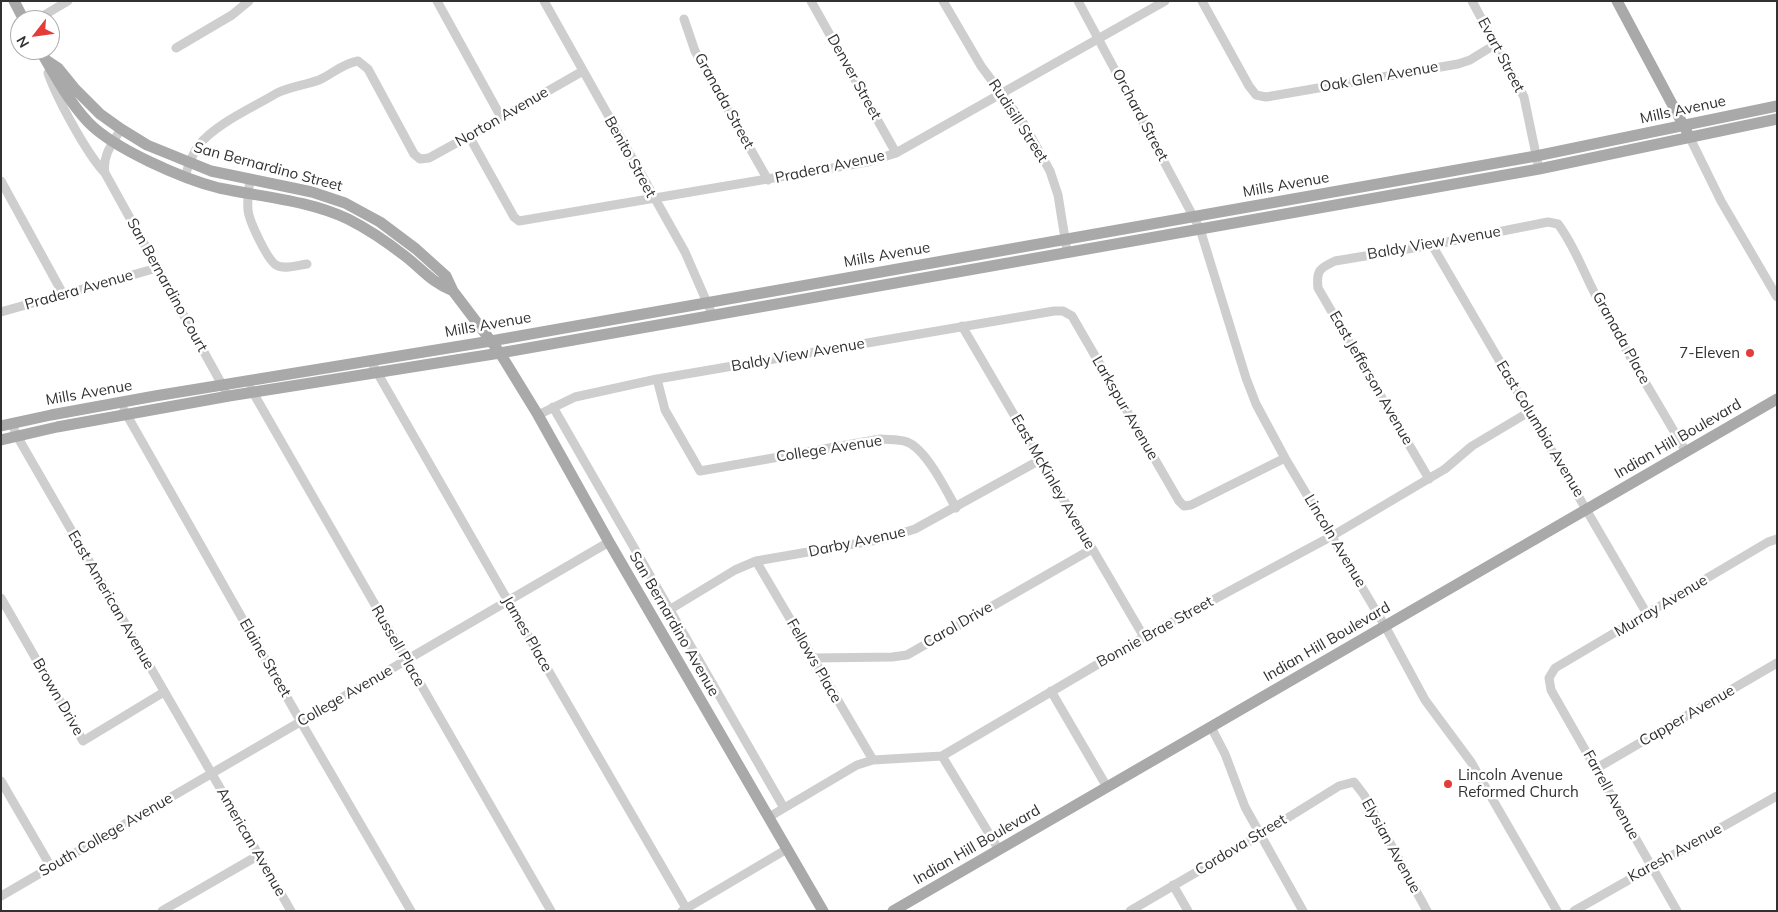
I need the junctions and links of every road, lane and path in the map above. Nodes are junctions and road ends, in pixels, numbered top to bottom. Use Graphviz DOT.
graph roads {
  1 [pos="68,1"];
  2 [pos="249,1"];
  3 [pos="437,1"];
  4 [pos="544,1"];
  5 [pos="811,1"];
  6 [pos="944,1"];
  7 [pos="1078,1"];
  8 [pos="1165,1"];
  9 [pos="1202,1"];
  10 [pos="1472,1"];
  11 [pos="1617,1"];
  12 [pos="53,10"];
  13 [pos="684,18"];
  14 [pos="1100,38"];
  15 [pos="1496,44"];
  16 [pos="176,48"];
  17 [pos="44,60"];
  18 [pos="46,60"];
  19 [pos="49,60"];
  20 [pos="583,71"];
  21 [pos="1002,94"];
  22 [pos="1777,106"];
  23 [pos="501,117"];
  24 [pos="1777,120"];
  25 [pos="1684,126"];
  26 [pos="121,130"];
  27 [pos="469,136"];
  28 [pos="1690,138"];
  29 [pos="113,142"];
  30 [pos="896,153"];
  31 [pos="1536,156"];
  32 [pos="189,163"];
  33 [pos="1539,169"];
  34 [pos="105,173"];
  35 [pos="185,177"];
  36 [pos="250,178"];
  37 [pos="768,180"];
  38 [pos="1,181"];
  39 [pos="249,193"];
  40 [pos="654,200"];
  41 [pos="1194,217"];
  42 [pos="1558,224"];
  43 [pos="1200,229"];
  44 [pos="1065,239"];
  45 [pos="1432,245"];
  46 [pos="1068,251"];
  47 [pos="307,264"];
  48 [pos="157,268"];
  49 [pos="1317,276"];
  50 [pos="453,291"];
  51 [pos="63,294"];
  52 [pos="1777,297"];
  53 [pos="706,302"];
  54 [pos="1063,311"];
  55 [pos="1,312"];
  56 [pos="712,314"];
  57 [pos="962,326"];
  58 [pos="491,341"];
  59 [pos="500,352"];
  60 [pos="370,360"];
  61 [pos="376,372"];
  62 [pos="657,379"];
  63 [pos="248,381"];
  64 [pos="222,385"];
  65 [pos="253,393"];
  66 [pos="229,396"];
  67 [pos="1777,399"];
  68 [pos="122,402"];
  69 [pos="553,407"];
  70 [pos="1529,412"];
  71 [pos="126,415"];
  72 [pos="538,415"];
  73 [pos="7,425"];
  74 [pos="17,436"];
  75 [pos="1,440"];
  76 [pos="1686,452"];
  77 [pos="1285,458"];
  78 [pos="1040,460"];
  79 [pos="1429,479"];
  80 [pos="956,508"];
  81 [pos="1587,509"];
  82 [pos="1332,536"];
  83 [pos="1777,538"];
  84 [pos="609,542"];
  85 [pos="1092,549"];
  86 [pos="756,561"];
  87 [pos="1,598"];
  88 [pos="508,601"];
  89 [pos="669,610"];
  90 [pos="1647,614"];
  91 [pos="1385,626"];
  92 [pos="1144,637"];
  93 [pos="813,658"];
  94 [pos="406,660"];
  95 [pos="1777,663"];
  96 [pos="1549,678"];
  97 [pos="1052,691"];
  98 [pos="164,692"];
  99 [pos="301,722"];
  100 [pos="1211,727"];
  101 [pos="942,756"];
  102 [pos="873,760"];
  103 [pos="1597,768"];
  104 [pos="212,774"];
  105 [pos="1,781"];
  106 [pos="1354,782"];
  107 [pos="1107,787"];
  108 [pos="1777,796"];
  109 [pos="784,808"];
  110 [pos="769,817"];
  111 [pos="1260,835"];
  112 [pos="787,849"];
  113 [pos="999,850"];
  114 [pos="259,855"];
  115 [pos="1651,866"];
  116 [pos="51,867"];
  117 [pos="1173,885"];
  118 [pos="1,896"];
  119 [pos="684,909"];
  120 [pos="162,911"];
  121 [pos="291,911"];
  122 [pos="411,911"];
  123 [pos="551,911"];
  124 [pos="823,911"];
  125 [pos="893,911"];
  126 [pos="1130,911"];
  127 [pos="1188,911"];
  128 [pos="1303,911"];
  129 [pos="1427,911"];
  130 [pos="1557,911"];
  131 [pos="1574,911"];
  132 [pos="1677,911"];
  1 -- 12 [label="street"];
  2 -- 16 [label="street"];
  3 -- 23 [label="street"];
  4 -- 20 [label="street, Benito Street"];
  5 -- 30 [label="street, Denver Street"];
  6 -- 21 [label="street, Rudisill Street"];
  7 -- 14 [label="street, Orchard Street"];
  8 -- 14 [label="street, Pradera Avenue"];
  9 -- 15 [label="street, Oak Glen Avenue"];
  10 -- 15 [label="street, Evart Street"];
  11 -- 25 [label="main road"];
  13 -- 37 [label="street, Granada Street"];
  14 -- 21 [label="street, Pradera Avenue"];
  14 -- 41 [label="street, Orchard Street"];
  15 -- 31 [label="street, Evart Street"];
  17 -- 34 [label="street, San Bernardino Court"];
  18 -- 29 [label="main road, San Bernardino Street"];
  19 -- 26 [label="main road, San Bernardino Street"];
  20 -- 23 [label="street, Norton Avenue"];
  20 -- 40 [label="street, Benito Street"];
  21 -- 30 [label="street, Pradera Avenue"];
  21 -- 44 [label="street, Rudisill Street"];
  22 -- 25 [label="main road, Mills Avenue"];
  23 -- 27 [label="street, Norton Avenue"];
  24 -- 28 [label="main road, Mills Avenue"];
  25 -- 28 [label="main road"];
  25 -- 31 [label="main road, Mills Avenue"];
  26 -- 29 [label="street"];
  26 -- 32 [label="main road, San Bernardino Street"];
  27 -- 32 [label="street, Norton Avenue"];
  27 -- 40 [label="street, Pradera Avenue"];
  28 -- 33 [label="main road, Mills Avenue"];
  28 -- 52 [label="street"];
  29 -- 34 [label="street"];
  29 -- 35 [label="main road, San Bernardino Street"];
  30 -- 37 [label="street, Pradera Avenue"];
  31 -- 33 [label="street, Evart Street"];
  31 -- 41 [label="main road, Mills Avenue"];
  32 -- 35 [label="street"];
  32 -- 36 [label="main road, San Bernardino Street"];
  33 -- 43 [label="main road, Mills Avenue"];
  34 -- 48 [label="street, San Bernardino Court"];
  35 -- 39 [label="main road, San Bernardino Street"];
  36 -- 39 [label="street"];
  36 -- 50 [label="main road, San Bernardino Street"];
  37 -- 40 [label="street, Pradera Avenue"];
  38 -- 51 [label="street"];
  39 -- 47 [label="street"];
  39 -- 50 [label="main road, San Bernardino Street"];
  40 -- 53 [label="street, Benito Street"];
  41 -- 43 [label="street, Orchard Street"];
  41 -- 44 [label="main road, Mills Avenue"];
  42 -- 45 [label="street, Baldy View Avenue"];
  42 -- 76 [label="street, Granada Place"];
  43 -- 46 [label="main road, Mills Avenue"];
  43 -- 77 [label="street, Lincoln Avenue"];
  44 -- 46 [label="street, Rudisill Street"];
  44 -- 53 [label="main road, Mills Avenue"];
  45 -- 49 [label="street, Baldy View Avenue"];
  45 -- 70 [label="street, East Columbia Avenue"];
  46 -- 56 [label="main road, Mills Avenue"];
  48 -- 51 [label="street, Pradera Avenue"];
  48 -- 64 [label="street, San Bernardino Court"];
  49 -- 79 [label="street, East Jefferson Avenue"];
  50 -- 58 [label="main road, San Bernardino Street"];
  51 -- 55 [label="street, Pradera Avenue"];
  53 -- 56 [label="street, Benito Street"];
  53 -- 58 [label="main road, Mills Avenue"];
  54 -- 57 [label="street, Baldy View Avenue"];
  54 -- 77 [label="street, Larkspur Avenue"];
  56 -- 59 [label="main road, Mills Avenue"];
  57 -- 62 [label="street, Baldy View Avenue"];
  57 -- 78 [label="street, East McKinley Avenue"];
  58 -- 59 [label="main road, San Bernardino Street"];
  58 -- 60 [label="main road, Mills Avenue"];
  59 -- 61 [label="main road, Mills Avenue"];
  59 -- 72 [label="main road, San Bernardino Avenue"];
  60 -- 61 [label="street, James Place"];
  60 -- 63 [label="main road, Mills Avenue"];
  61 -- 65 [label="main road, Mills Avenue"];
  61 -- 88 [label="street, James Place"];
  62 -- 69 [label="street, Baldy View Avenue"];
  62 -- 80 [label="street, College Avenue"];
  63 -- 64 [label="main road, Mills Avenue"];
  63 -- 65 [label="street, Russell Place"];
  64 -- 66 [label="street, San Bernardino Court"];
  64 -- 68 [label="main road, Mills Avenue"];
  65 -- 66 [label="main road, Mills Avenue"];
  65 -- 94 [label="street, Russell Place"];
  66 -- 71 [label="main road, Mills Avenue"];
  67 -- 76 [label="main road, Indian Hill Boulevard"];
  68 -- 71 [label="street, Elaine Street"];
  68 -- 73 [label="main road, Mills Avenue"];
  69 -- 72 [label="street, Baldy View Avenue"];
  69 -- 89 [label="street"];
  70 -- 79 [label="street, Bonnie Brae Street"];
  70 -- 81 [label="street, East Columbia Avenue"];
  71 -- 74 [label="main road, Mills Avenue"];
  71 -- 99 [label="street, Elaine Street"];
  72 -- 84 [label="main road, San Bernardino Avenue"];
  73 -- 74 [label="street, East American Avenue"];
  74 -- 75 [label="main road, Mills Avenue"];
  74 -- 98 [label="street, East American Avenue"];
  76 -- 81 [label="main road, Indian Hill Boulevard"];
  77 -- 82 [label="street, Lincoln Avenue"];
  78 -- 80 [label="street, Darby Avenue"];
  78 -- 85 [label="street, East McKinley Avenue"];
  79 -- 82 [label="street, Bonnie Brae Street"];
  80 -- 86 [label="street, Darby Avenue"];
  81 -- 90 [label="street, East Columbia Avenue"];
  81 -- 91 [label="main road, Indian Hill Boulevard"];
  82 -- 91 [label="street, Lincoln Avenue"];
  82 -- 92 [label="street, Bonnie Brae Street"];
  83 -- 90 [label="street, Murray Avenue"];
  84 -- 88 [label="street, College Avenue"];
  84 -- 110 [label="main road, San Bernardino Avenue"];
  85 -- 92 [label="street, East McKinley Avenue"];
  85 -- 93 [label="street, Carol Drive"];
  86 -- 89 [label="street, Darby Avenue"];
  86 -- 93 [label="street, Fellows Place"];
  87 -- 98 [label="street, Brown Drive"];
  88 -- 94 [label="street, College Avenue"];
  88 -- 119 [label="street, James Place"];
  89 -- 109 [label="street"];
  90 -- 96 [label="street, Murray Avenue"];
  91 -- 100 [label="main road, Indian Hill Boulevard"];
  91 -- 130 [label="street, Lincoln Avenue"];
  92 -- 97 [label="street, Bonnie Brae Street"];
  93 -- 102 [label="street, Fellows Place"];
  94 -- 99 [label="street, College Avenue"];
  94 -- 123 [label="street, Russell Place"];
  95 -- 103 [label="street, Capper Avenue"];
  96 -- 103 [label="street, Farrell Avenue"];
  97 -- 101 [label="street, Bonnie Brae Street"];
  97 -- 107 [label="street"];
  98 -- 104 [label="street, East American Avenue"];
  99 -- 104 [label="street, College Avenue"];
  99 -- 122 [label="street, Elaine Street"];
  100 -- 107 [label="main road, Indian Hill Boulevard"];
  100 -- 111 [label="street"];
  101 -- 102 [label="street, Bonnie Brae Street"];
  101 -- 113 [label="street"];
  102 -- 109 [label="street, Bonnie Brae Street"];
  103 -- 115 [label="street, Farrell Avenue"];
  104 -- 114 [label="street, American Avenue"];
  104 -- 116 [label="street, South College Avenue"];
  105 -- 116 [label="street"];
  106 -- 111 [label="street, Cordova Street"];
  106 -- 129 [label="street, Elysian Avenue"];
  107 -- 113 [label="main road, Indian Hill Boulevard"];
  108 -- 115 [label="street, Karesh Avenue"];
  109 -- 110 [label="street, Bonnie Brae Street"];
  110 -- 112 [label="main road, San Bernardino Avenue"];
  111 -- 117 [label="street, Cordova Street"];
  111 -- 128 [label="street"];
  112 -- 119 [label="street"];
  112 -- 124 [label="main road, San Bernardino Avenue"];
  113 -- 125 [label="main road, Indian Hill Boulevard"];
  114 -- 120 [label="street"];
  114 -- 121 [label="street, American Avenue"];
  115 -- 131 [label="street, Karesh Avenue"];
  115 -- 132 [label="street, Farrell Avenue"];
  116 -- 118 [label="street, South College Avenue"];
  117 -- 126 [label="street, Cordova Street"];
  117 -- 127 [label="street"];
}
